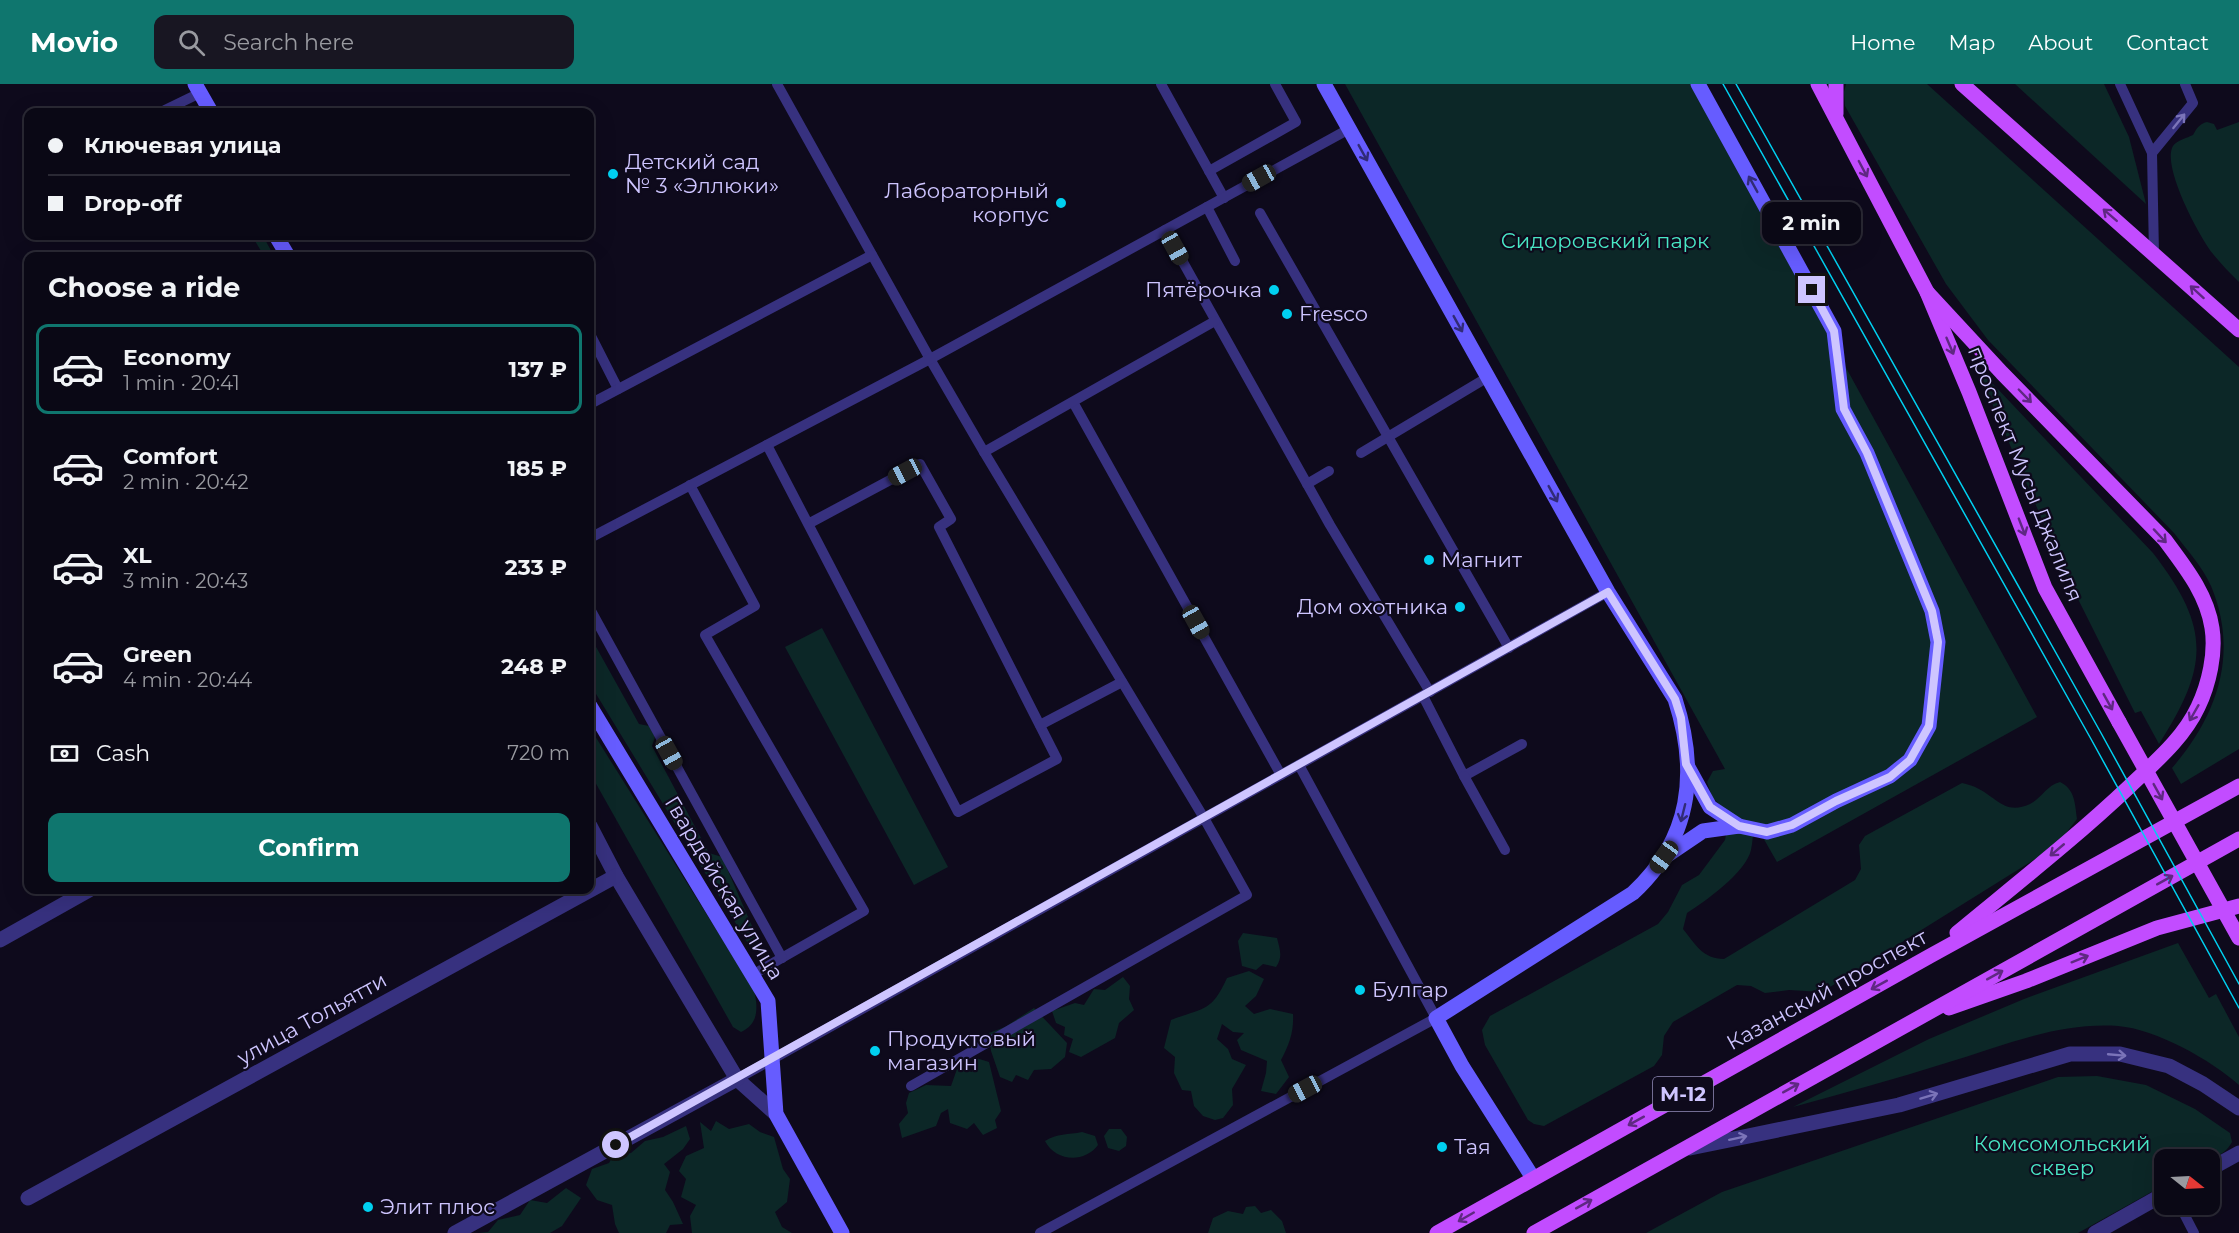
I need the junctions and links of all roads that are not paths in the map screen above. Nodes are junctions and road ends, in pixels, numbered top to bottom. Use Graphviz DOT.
graph roads {
  1 [pos="777,84"];
  2 [pos="1161,84"];
  3 [pos="1275,84"];
  4 [pos="1324,84"];
  5 [pos="1698,84"];
  6 [pos="1818,84"];
  7 [pos="1836,84"];
  8 [pos="1962,84"];
  9 [pos="2120,84"];
  10 [pos="2185,84"];
  11 [pos="198,88"];
  12 [pos="169,108"];
  13 [pos="209,108"];
  14 [pos="1836,117"];
  15 [pos="1349,129"];
  16 [pos="2152,153"];
  17 [pos="1209,171"];
  18 [pos="1224,198"];
  19 [pos="1207,207"];
  20 [pos="1260,213"];
  21 [pos="1165,230"];
  22 [pos="2154,254"];
  23 [pos="872,255"];
  24 [pos="1235,261"];
  25 [pos="1927,292"];
  26 [pos="1215,321"];
  27 [pos="2233,322"];
  28 [pos="2239,330"];
  29 [pos="594,342"];
  30 [pos="930,359"];
  31 [pos="1488,377"];
  32 [pos="618,389"];
  33 [pos="594,402"];
  34 [pos="1073,402"];
  35 [pos="1389,437"];
  36 [pos="767,445"];
  37 [pos="984,453"];
  38 [pos="1361,453"];
  39 [pos="1329,471"];
  40 [pos="1307,483"];
  41 [pos="690,485"];
  42 [pos="808,524"];
  43 [pos="594,536"];
  44 [pos="1608,592"];
  45 [pos="594,616"];
  46 [pos="1509,648"];
  47 [pos="1122,682"];
  48 [pos="1426,694"];
  49 [pos="594,713"];
  50 [pos="1040,725"];
  51 [pos="1522,744"];
  52 [pos="1686,764"];
  53 [pos="1299,765"];
  54 [pos="1281,775"];
  55 [pos="1464,776"];
  56 [pos="2239,786"];
  57 [pos="1204,818"];
  58 [pos="1739,826"];
  59 [pos="594,834"];
  60 [pos="2239,839"];
  61 [pos="1504,850"];
  62 [pos="1664,857"];
  63 [pos="616,876"];
  64 [pos="594,888"];
  65 [pos="82,894"];
  66 [pos="583,894"];
  67 [pos="2239,906"];
  68 [pos="2239,938"];
  69 [pos="0,940"];
  70 [pos="1930,956"];
  71 [pos="782,958"];
  72 [pos="752,975"];
  73 [pos="1436,1018"];
  74 [pos="1907,1023"];
  75 [pos="773,1059"];
  76 [pos="738,1078"];
  77 [pos="911,1086"];
  78 [pos="2239,1108"];
  79 [pos="776,1114"];
  80 [pos="1681,1149"];
  81 [pos="2238,1155"];
  82 [pos="2220,1164"];
  83 [pos="1533,1178"];
  84 [pos="28,1198"];
  85 [pos="2154,1201"];
  86 [pos="2185,1215"];
  87 [pos="2113,1229"];
  88 [pos="455,1233"];
  89 [pos="842,1233"];
  90 [pos="1040,1233"];
  91 [pos="1437,1233"];
  92 [pos="1534,1233"];
  93 [pos="2095,1233"];
  94 [pos="2194,1233"];
  1 -- 23 [label="lane"];
  2 -- 17 [label="lane"];
  3 -- 17 [label="lane"];
  4 -- 15 [label="street"];
  58 -- 5 [label="street, one-way"];
  6 -- 14 [label="main road, проспект Мусы Джалиля"];
  7 -- 14 [label="main road"];
  22 -- 8 [label="main road, one-way"];
  9 -- 16 [label="lane"];
  16 -- 10 [label="lane, one-way"];
  11 -- 12 [label="lane"];
  11 -- 13 [label="street"];
  14 -- 25 [label="main road, проспект Мусы Джалиля, one-way"];
  15 -- 18 [label="lane"];
  15 -- 31 [label="street, one-way"];
  16 -- 22 [label="lane"];
  17 -- 18 [label="lane"];
  18 -- 19 [label="lane"];
  19 -- 21 [label="lane"];
  19 -- 24 [label="lane"];
  20 -- 35 [label="lane"];
  21 -- 26 [label="lane"];
  21 -- 30 [label="lane"];
  27 -- 22 [label="main road, one-way"];
  23 -- 30 [label="lane"];
  23 -- 32 [label="lane"];
  25 -- 68 [label="main road, проспект Мусы Джалиля, one-way, bridge"];
  25 -- 70 [label="main road, one-way"];
  26 -- 34 [label="lane"];
  26 -- 40 [label="lane"];
  27 -- 28 [label="main road"];
  29 -- 32 [label="lane"];
  30 -- 36 [label="lane"];
  30 -- 37 [label="lane"];
  31 -- 35 [label="lane"];
  31 -- 44 [label="street, one-way"];
  32 -- 33 [label="lane"];
  34 -- 37 [label="lane"];
  34 -- 54 [label="lane"];
  35 -- 38 [label="lane"];
  35 -- 46 [label="lane"];
  36 -- 41 [label="lane"];
  36 -- 42 [label="lane"];
  37 -- 47 [label="lane"];
  39 -- 40 [label="lane"];
  40 -- 48 [label="lane"];
  41 -- 43 [label="lane"];
  41 -- 71 [label="lane"];
  42 -- 50 [label="lane"];
  42 -- 50 [label="lane"];
  44 -- 46 [label="lane"];
  44 -- 52 [label="street"];
  45 -- 71 [label="lane"];
  46 -- 48 [label="lane"];
  47 -- 50 [label="lane"];
  47 -- 57 [label="lane"];
  48 -- 53 [label="lane"];
  48 -- 55 [label="lane"];
  49 -- 72 [label="street, Гвардейская улица"];
  51 -- 55 [label="lane"];
  52 -- 58 [label="street"];
  52 -- 62 [label="street, one-way"];
  53 -- 54 [label="lane"];
  53 -- 73 [label="lane"];
  54 -- 57 [label="lane"];
  55 -- 61 [label="lane"];
  56 -- 70 [label="main road, Казанский проспект / М-12"];
  57 -- 75 [label="lane"];
  57 -- 77 [label="lane"];
  58 -- 62 [label="street"];
  59 -- 63 [label="street"];
  74 -- 60 [label="main road, М-12, one-way"];
  62 -- 73 [label="street"];
  63 -- 64 [label="street, улица Тольятти"];
  63 -- 76 [label="street"];
  65 -- 69 [label="street"];
  66 -- 84 [label="street, улица Тольятти"];
  74 -- 67 [label="main road, one-way"];
  70 -- 83 [label="main road, Казанский проспект / М-12, one-way"];
  71 -- 72 [label="lane"];
  72 -- 75 [label="street, Гвардейская улица"];
  73 -- 83 [label="street"];
  73 -- 90 [label="lane"];
  80 -- 74 [label="main road, М-12, one-way"];
  75 -- 76 [label="lane"];
  75 -- 79 [label="street, Гвардейская улица"];
  76 -- 79 [label="street"];
  76 -- 88 [label="street"];
  80 -- 78 [label="street, one-way"];
  79 -- 89 [label="street, Гвардейская улица"];
  92 -- 80 [label="main road, М-12, one-way"];
  81 -- 82 [label="street"];
  83 -- 91 [label="main road, Казанский проспект / М-12, one-way"];
  85 -- 87 [label="street"];
  86 -- 94 [label="lane"];
  87 -- 93 [label="street"];
}
